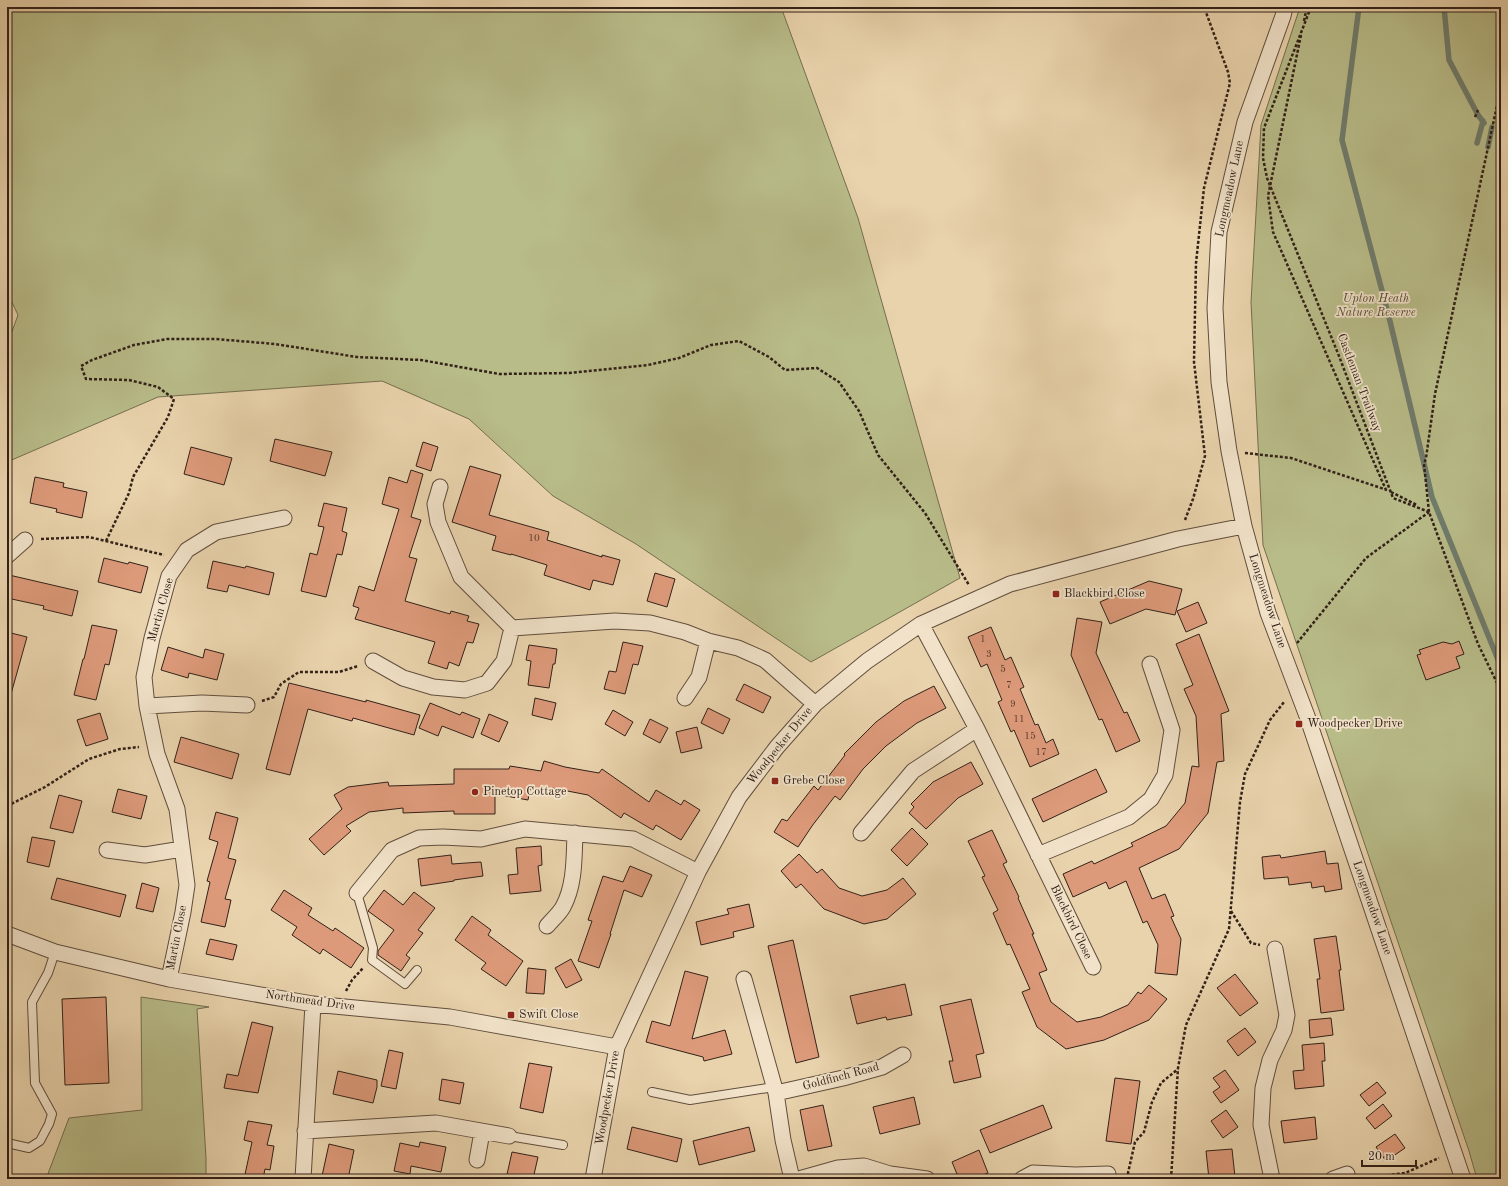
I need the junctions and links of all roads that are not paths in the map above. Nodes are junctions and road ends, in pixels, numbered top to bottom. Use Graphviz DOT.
graph roads {
  1 [pos="1285,7"];
  2 [pos="440,488"];
  3 [pos="284,518"];
  4 [pos="1244,526"];
  5 [pos="25,540"];
  6 [pos="7,556"];
  7 [pos="921,624"];
  8 [pos="512,628"];
  9 [pos="708,641"];
  10 [pos="373,661"];
  11 [pos="1150,664"];
  12 [pos="685,698"];
  13 [pos="815,704"];
  14 [pos="247,705"];
  15 [pos="147,706"];
  16 [pos="977,729"];
  17 [pos="575,833"];
  18 [pos="861,833"];
  19 [pos="182,849"];
  20 [pos="107,850"];
  21 [pos="1038,855"];
  22 [pos="698,872"];
  23 [pos="357,893"];
  24 [pos="547,926"];
  25 [pos="7,934"];
  26 [pos="1275,949"];
  27 [pos="55,952"];
  28 [pos="1092,967"];
  29 [pos="417,970"];
  30 [pos="169,979"];
  31 [pos="744,979"];
  32 [pos="313,1004"];
  33 [pos="617,1047"];
  34 [pos="903,1055"];
  35 [pos="775,1090"];
  36 [pos="652,1092"];
  37 [pos="305,1131"];
  38 [pos="482,1132"];
  39 [pos="509,1136"];
  40 [pos="7,1143"];
  41 [pos="563,1144"];
  42 [pos="477,1160"];
  43 [pos="1108,1174"];
  44 [pos="1348,1174"];
  45 [pos="889,1177"];
  46 [pos="596,1178"];
  47 [pos="303,1179"];
  48 [pos="792,1179"];
  49 [pos="799,1179"];
  50 [pos="927,1179"];
  51 [pos="1022,1179"];
  52 [pos="1272,1179"];
  53 [pos="1333,1179"];
  54 [pos="1463,1179"];
  1 -- 4 [label="street, Longmeadow Lane"];
  2 -- 8 [label="street"];
  3 -- 15 [label="street, Martin Close"];
  4 -- 7 [label="street, Woodpecker Drive"];
  4 -- 54 [label="street, Longmeadow Lane"];
  5 -- 6 [label="street"];
  7 -- 13 [label="street, Woodpecker Drive"];
  7 -- 16 [label="street, Blackbird Close"];
  8 -- 9 [label="street"];
  8 -- 10 [label="street"];
  9 -- 12 [label="street"];
  9 -- 13 [label="street"];
  11 -- 21 [label="street"];
  13 -- 22 [label="street, Woodpecker Drive"];
  14 -- 15 [label="street"];
  15 -- 19 [label="street, Martin Close"];
  16 -- 18 [label="street"];
  16 -- 21 [label="street, Blackbird Close"];
  17 -- 22 [label="street"];
  17 -- 23 [label="street"];
  17 -- 24 [label="street"];
  19 -- 20 [label="street"];
  19 -- 30 [label="street, Martin Close"];
  21 -- 28 [label="street, Blackbird Close"];
  22 -- 33 [label="street, Woodpecker Drive"];
  23 -- 29 [label="lane"];
  25 -- 27 [label="street, Northmead Drive"];
  26 -- 52 [label="street"];
  27 -- 30 [label="street, Northmead Drive"];
  27 -- 40 [label="lane"];
  30 -- 32 [label="street, Northmead Drive"];
  31 -- 35 [label="street"];
  32 -- 33 [label="street, Northmead Drive"];
  32 -- 37 [label="street"];
  33 -- 46 [label="street, Woodpecker Drive"];
  34 -- 35 [label="street, Goldfinch Road"];
  35 -- 36 [label="lane"];
  35 -- 48 [label="street"];
  37 -- 38 [label="street"];
  37 -- 47 [label="street"];
  38 -- 39 [label="street"];
  38 -- 42 [label="street"];
  39 -- 41 [label="lane"];
  43 -- 51 [label="street"];
  44 -- 53 [label="street"];
  45 -- 49 [label="street"];
  45 -- 50 [label="street"];
}
